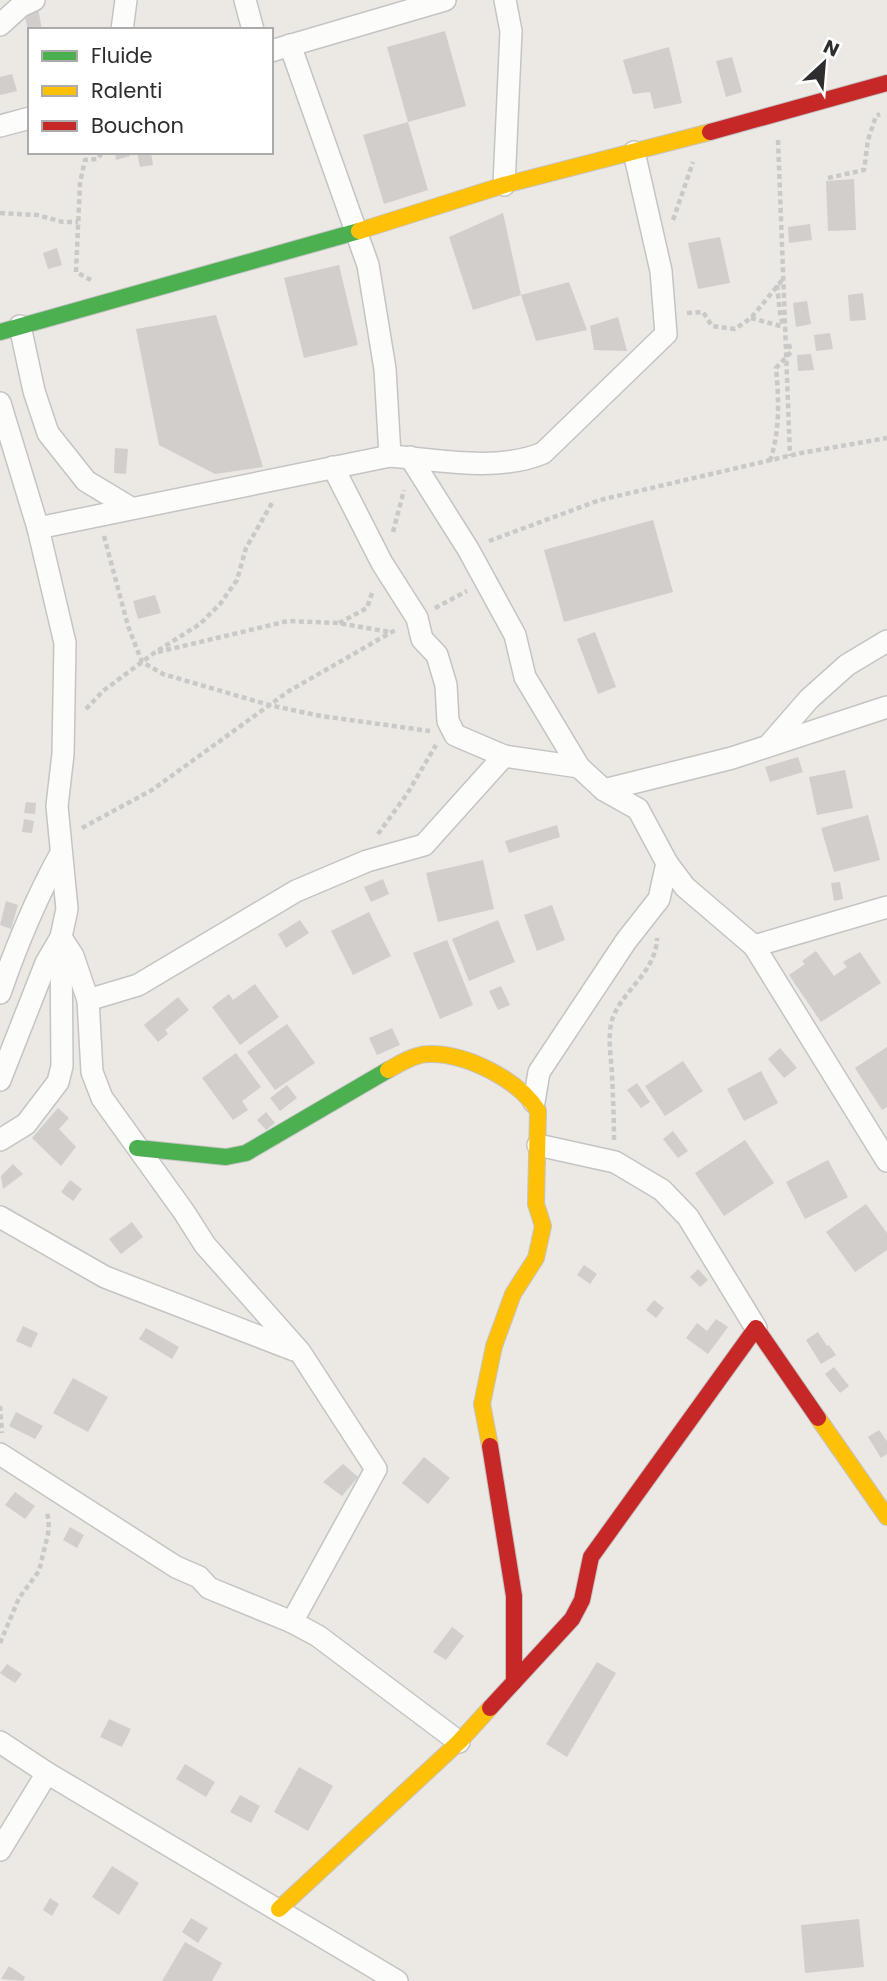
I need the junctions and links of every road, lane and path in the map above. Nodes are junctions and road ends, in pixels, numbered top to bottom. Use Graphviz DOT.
graph roads {
  1 [pos="125,0"];
  2 [pos="245,0"];
  3 [pos="444,0"];
  4 [pos="505,0"];
  5 [pos="18,4"];
  6 [pos="0,25"];
  7 [pos="122,28"];
  8 [pos="252,28"];
  9 [pos="281,48"];
  10 [pos="887,83"];
  11 [pos="887,111"];
  12 [pos="778,114"];
  13 [pos="28,119"];
  14 [pos="0,126"];
  15 [pos="708,133"];
  16 [pos="634,152"];
  17 [pos="87,154"];
  18 [pos="101,154"];
  19 [pos="89,160"];
  20 [pos="828,178"];
  21 [pos="504,185"];
  22 [pos="0,213"];
  23 [pos="78,222"];
  24 [pos="669,228"];
  25 [pos="358,231"];
  26 [pos="783,278"];
  27 [pos="778,285"];
  28 [pos="664,296"];
  29 [pos="108,301"];
  30 [pos="751,318"];
  31 [pos="784,327"];
  32 [pos="10,329"];
  33 [pos="785,334"];
  34 [pos="0,404"];
  35 [pos="42,415"];
  36 [pos="7,427"];
  37 [pos="887,438"];
  38 [pos="400,456"];
  39 [pos="790,456"];
  40 [pos="770,461"];
  41 [pos="333,467"];
  42 [pos="289,476"];
  43 [pos="131,508"];
  44 [pos="98,515"];
  45 [pos="38,528"];
  46 [pos="468,549"];
  47 [pos="485,581"];
  48 [pos="417,618"];
  49 [pos="391,632"];
  50 [pos="422,639"];
  51 [pos="887,641"];
  52 [pos="154,653"];
  53 [pos="142,662"];
  54 [pos="270,705"];
  55 [pos="887,706"];
  56 [pos="63,732"];
  57 [pos="455,735"];
  58 [pos="767,747"];
  59 [pos="504,757"];
  60 [pos="579,767"];
  61 [pos="604,790"];
  62 [pos="60,846"];
  63 [pos="368,861"];
  64 [pos="667,863"];
  65 [pos="887,907"];
  66 [pos="657,936"];
  67 [pos="61,937"];
  68 [pos="754,946"];
  69 [pos="0,993"];
  70 [pos="88,1000"];
  71 [pos="1,1073"];
  72 [pos="534,1102"];
  73 [pos="0,1140"];
  74 [pos="538,1145"];
  75 [pos="137,1148"];
  76 [pos="887,1161"];
  77 [pos="615,1162"];
  78 [pos="0,1217"];
  79 [pos="756,1328"];
  80 [pos="299,1352"];
  81 [pos="0,1406"];
  82 [pos="2,1455"];
  83 [pos="43,1504"];
  84 [pos="887,1517"];
  85 [pos="292,1622"];
  86 [pos="0,1643"];
  87 [pos="514,1682"];
  88 [pos="0,1742"];
  89 [pos="459,1742"];
  90 [pos="47,1773"];
  91 [pos="0,1850"];
  92 [pos="279,1909"];
  93 [pos="397,1981"];
  1 -- 7 [label="street"];
  2 -- 8 [label="street"];
  3 -- 9 [label="street"];
  4 -- 21 [label="street"];
  5 -- 6 [label="street"];
  9 -- 25 [label="street"];
  10 -- 12 [label="street"];
  11 -- 20 [label="path"];
  12 -- 15 [label="street"];
  12 -- 26 [label="path"];
  13 -- 14 [label="street"];
  15 -- 16 [label="street"];
  15 -- 24 [label="path"];
  16 -- 21 [label="street"];
  16 -- 28 [label="street"];
  17 -- 19 [label="path"];
  18 -- 19 [label="path"];
  19 -- 23 [label="path"];
  21 -- 25 [label="street"];
  22 -- 23 [label="path"];
  23 -- 29 [label="path"];
  25 -- 29 [label="street"];
  25 -- 38 [label="street"];
  26 -- 27 [label="path"];
  26 -- 33 [label="path"];
  27 -- 30 [label="path"];
  27 -- 31 [label="path"];
  28 -- 30 [label="path"];
  28 -- 38 [label="street"];
  29 -- 32 [label="street"];
  30 -- 31 [label="path"];
  31 -- 33 [label="path"];
  32 -- 35 [label="street"];
  33 -- 39 [label="path"];
  33 -- 40 [label="path"];
  34 -- 36 [label="street"];
  35 -- 36 [label="street"];
  35 -- 43 [label="street"];
  36 -- 45 [label="street"];
  37 -- 39 [label="path"];
  38 -- 41 [label="street"];
  38 -- 46 [label="street"];
  39 -- 40 [label="path"];
  40 -- 46 [label="path"];
  41 -- 42 [label="street"];
  41 -- 48 [label="street"];
  42 -- 43 [label="street"];
  42 -- 52 [label="path"];
  43 -- 44 [label="street"];
  44 -- 45 [label="street"];
  44 -- 53 [label="path"];
  45 -- 56 [label="street"];
  46 -- 47 [label="street"];
  47 -- 48 [label="path"];
  47 -- 60 [label="street"];
  48 -- 49 [label="path"];
  48 -- 50 [label="street"];
  49 -- 50 [label="path"];
  49 -- 52 [label="path"];
  49 -- 54 [label="path"];
  50 -- 57 [label="street"];
  51 -- 58 [label="street"];
  52 -- 53 [label="path"];
  53 -- 54 [label="path"];
  53 -- 56 [label="path"];
  54 -- 57 [label="path"];
  54 -- 62 [label="path"];
  55 -- 58 [label="street"];
  56 -- 62 [label="street"];
  57 -- 59 [label="street"];
  57 -- 63 [label="path"];
  58 -- 61 [label="street"];
  59 -- 60 [label="street"];
  59 -- 63 [label="street"];
  60 -- 61 [label="street"];
  61 -- 64 [label="street"];
  62 -- 67 [label="street"];
  62 -- 69 [label="street"];
  63 -- 70 [label="street"];
  64 -- 68 [label="street"];
  64 -- 72 [label="street"];
  65 -- 68 [label="street"];
  66 -- 77 [label="path"];
  67 -- 70 [label="street"];
  67 -- 71 [label="street"];
  67 -- 73 [label="street"];
  68 -- 76 [label="street"];
  70 -- 75 [label="street"];
  72 -- 74 [label="street"];
  72 -- 75 [label="street"];
  74 -- 77 [label="street"];
  74 -- 87 [label="street"];
  75 -- 80 [label="street"];
  77 -- 79 [label="street"];
  78 -- 80 [label="street"];
  79 -- 84 [label="street"];
  79 -- 87 [label="street"];
  80 -- 85 [label="street"];
  81 -- 82 [label="path"];
  82 -- 85 [label="street"];
  83 -- 86 [label="path"];
  85 -- 89 [label="street"];
  87 -- 89 [label="street"];
  88 -- 90 [label="street"];
  89 -- 92 [label="street"];
  90 -- 91 [label="street"];
  90 -- 92 [label="street"];
  92 -- 93 [label="street"];
}
